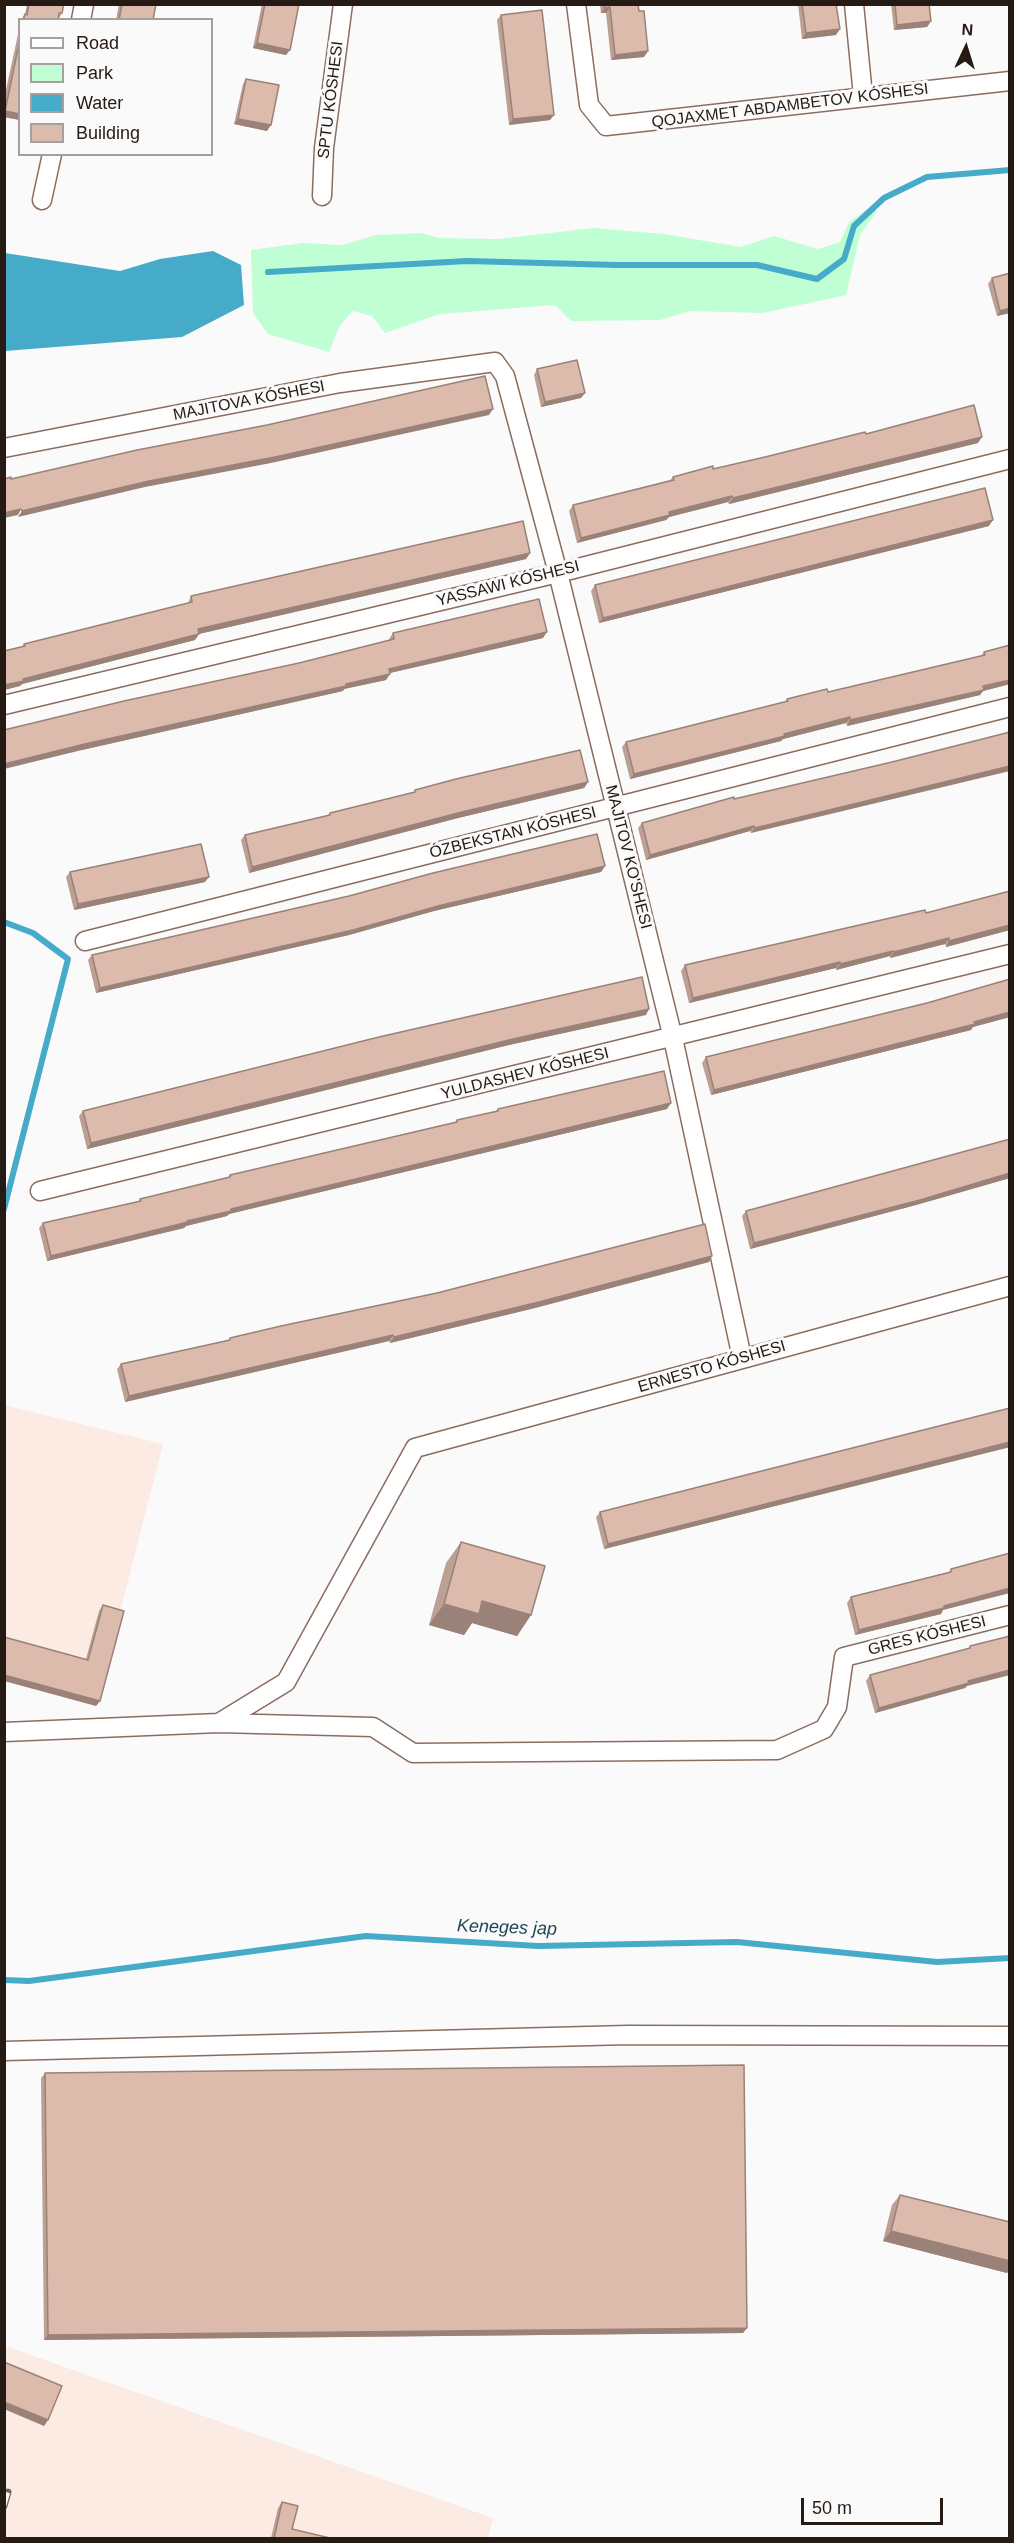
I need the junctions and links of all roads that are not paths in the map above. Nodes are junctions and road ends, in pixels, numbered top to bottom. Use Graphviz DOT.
graph roads {
  1 [pos="343,4"];
  2 [pos="576,4"];
  3 [pos="854,4"];
  4 [pos="1010,81"];
  5 [pos="862,96"];
  6 [pos="52,156"];
  7 [pos="322,196"];
  8 [pos="42,200"];
  9 [pos="495,362"];
  10 [pos="4,448"];
  11 [pos="1008,465"];
  12 [pos="558,573"];
  13 [pos="4,705"];
  14 [pos="1010,707"];
  15 [pos="616,807"];
  16 [pos="85,941"];
  17 [pos="1010,954"];
  18 [pos="673,1038"];
  19 [pos="40,1191"];
  20 [pos="1010,1286"];
  21 [pos="742,1358"];
  22 [pos="1010,1615"];
  23 [pos="219,1723"];
  24 [pos="4,1732"];
  25 [pos="1010,2036"];
  26 [pos="4,2051"];
  1 -- 7 [label="street, SPTU KÓSHESI"];
  2 -- 5 [label="street, QOJAXMET ABDAMBETOV KÓSHESI"];
  3 -- 5 [label="street"];
  4 -- 5 [label="street, QOJAXMET ABDAMBETOV KÓSHESI"];
  6 -- 8 [label="street"];
  9 -- 10 [label="street, MAJITOVA KÓSHESI"];
  9 -- 12 [label="street, MAJITOV KO'SHESI"];
  11 -- 12 [label="street, YASSAWI KÓSHESI"];
  12 -- 13 [label="street, YASSAWI KÓSHESI"];
  12 -- 15 [label="street, MAJITOV KO'SHESI"];
  14 -- 15 [label="street, ÓZBEKSTAN KÓSHESI"];
  15 -- 16 [label="street, ÓZBEKSTAN KÓSHESI"];
  15 -- 18 [label="street, MAJITOV KO'SHESI"];
  17 -- 18 [label="street, YULDASHEV KÓSHESI"];
  18 -- 19 [label="street, YULDASHEV KÓSHESI"];
  18 -- 21 [label="street, MAJITOV KO'SHESI"];
  20 -- 21 [label="street, ERNESTO KÓSHESI"];
  21 -- 23 [label="street, ERNESTO KÓSHESI"];
  22 -- 23 [label="street, GRES KÓSHESI"];
  23 -- 24 [label="street"];
  25 -- 26 [label="street"];
}
